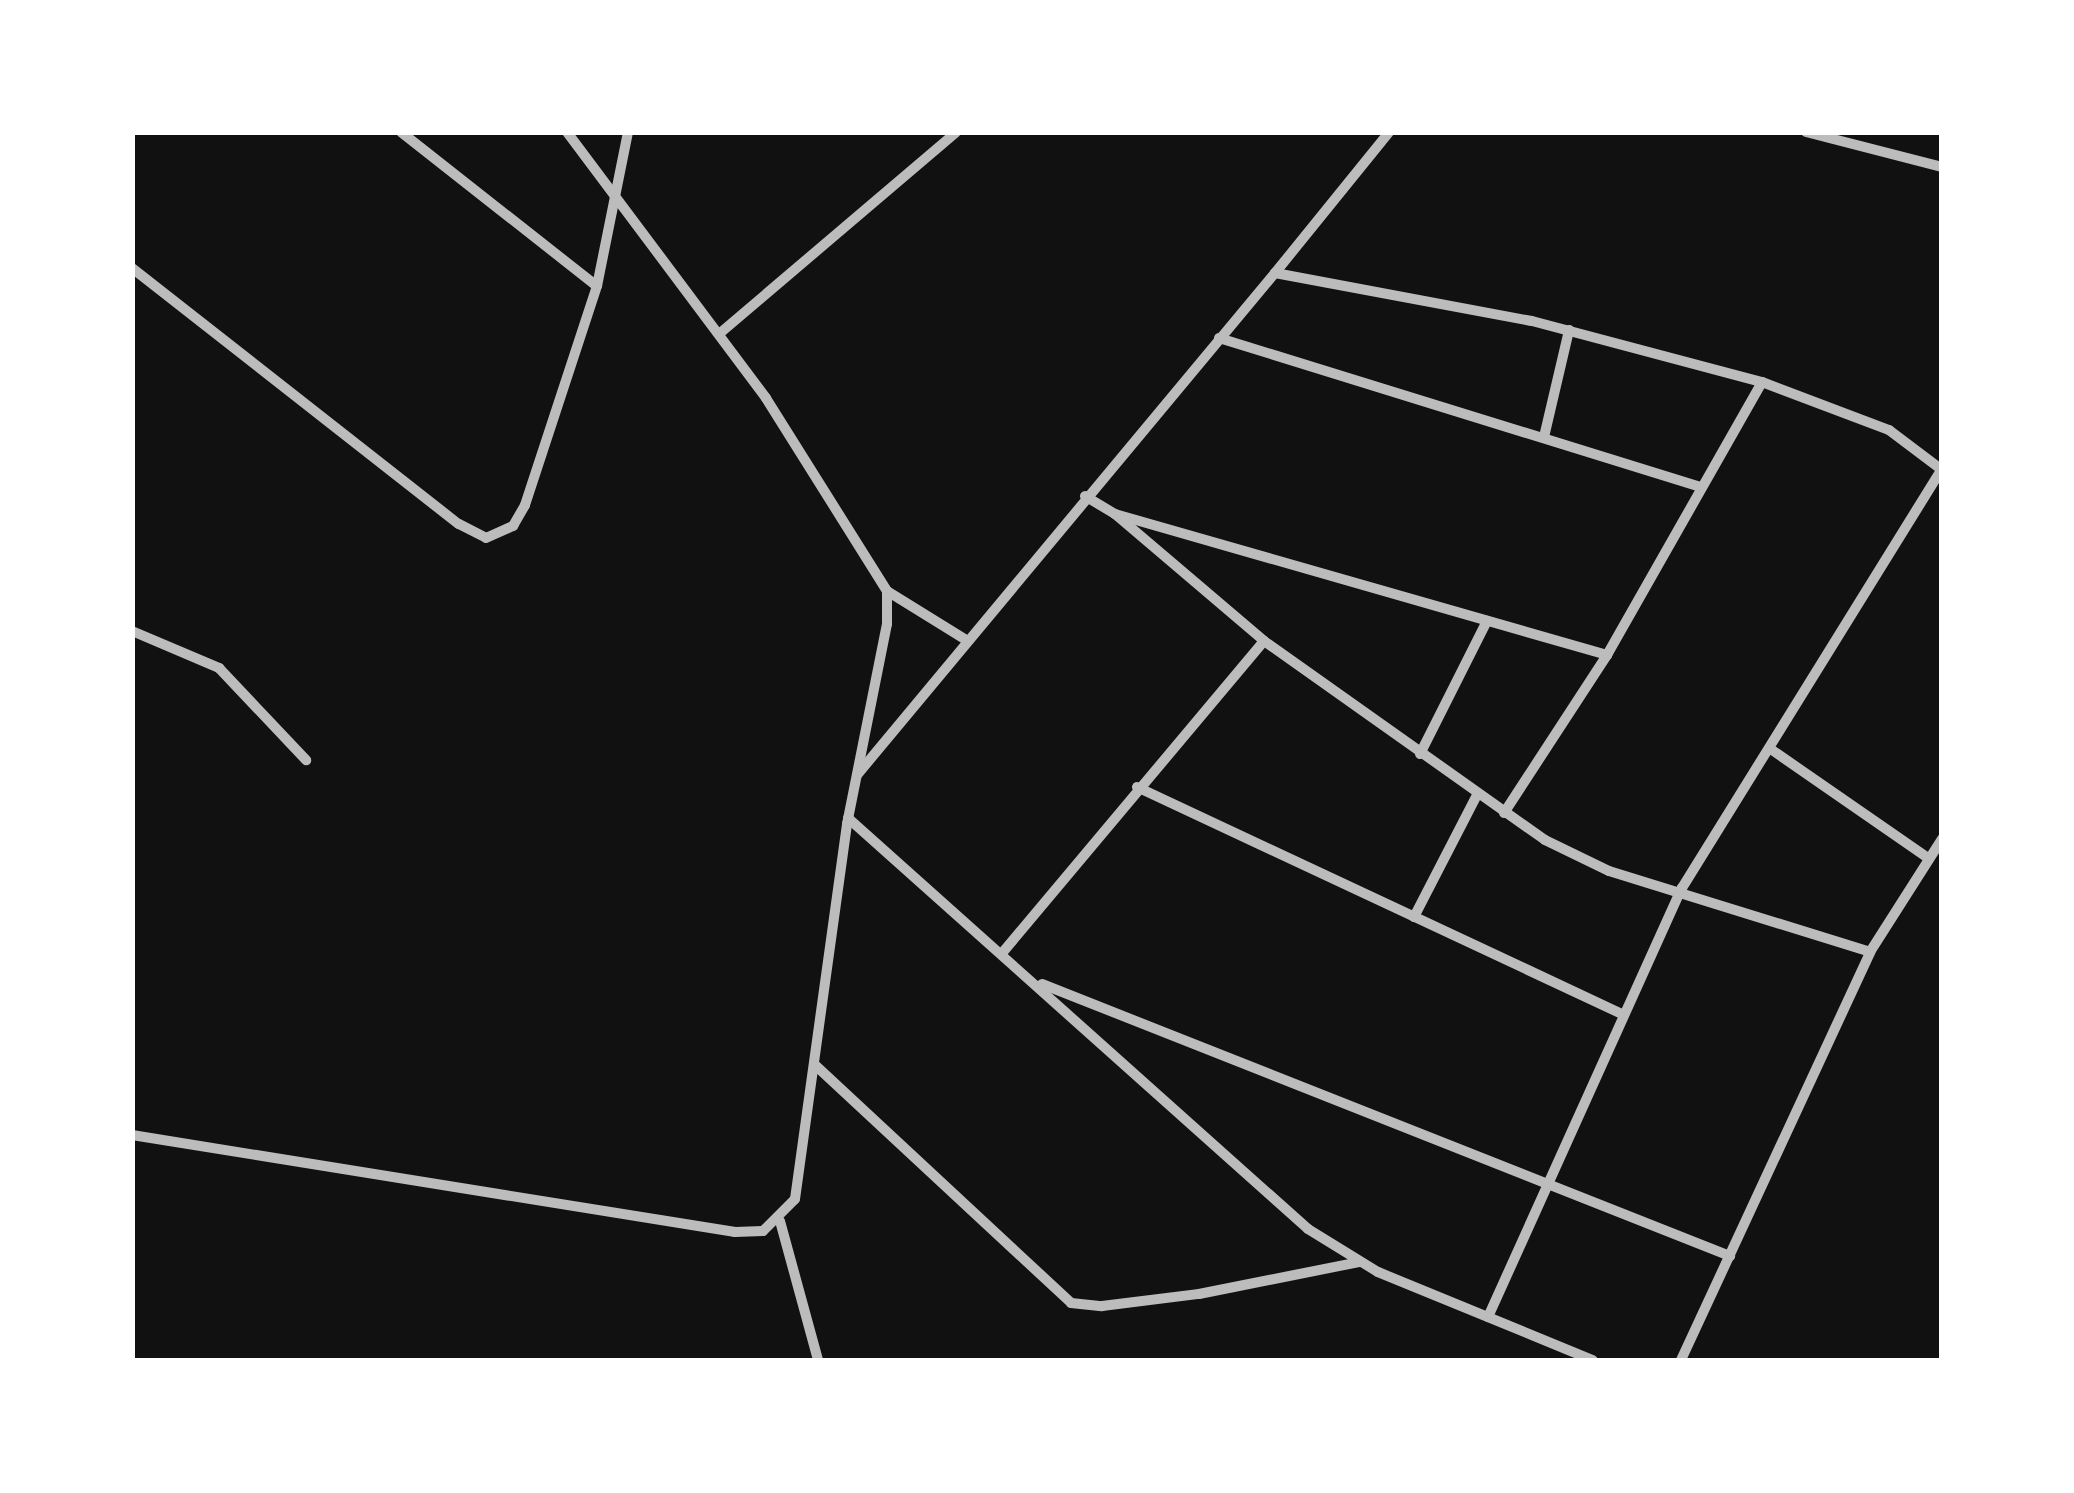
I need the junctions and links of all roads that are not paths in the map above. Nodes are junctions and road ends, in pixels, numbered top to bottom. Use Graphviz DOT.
graph roads {
  1 [pos="401,132"];
  2 [pos="566,132"];
  3 [pos="628,132"];
  4 [pos="956,132"];
  5 [pos="1389,132"];
  6 [pos="1806,132"];
  7 [pos="1942,167"];
  8 [pos="618,196"];
  9 [pos="132,268"];
  10 [pos="1275,273"];
  11 [pos="598,286"];
  12 [pos="1569,330"];
  13 [pos="719,334"];
  14 [pos="1219,338"];
  15 [pos="1762,382"];
  16 [pos="1544,436"];
  17 [pos="1941,470"];
  18 [pos="1701,487"];
  19 [pos="1085,496"];
  20 [pos="1116,514"];
  21 [pos="887,591"];
  22 [pos="1487,621"];
  23 [pos="132,632"];
  24 [pos="968,641"];
  25 [pos="1264,641"];
  26 [pos="1607,655"];
  27 [pos="1772,750"];
  28 [pos="1420,754"];
  29 [pos="306,760"];
  30 [pos="856,776"];
  31 [pos="1138,787"];
  32 [pos="1477,795"];
  33 [pos="1504,813"];
  34 [pos="848,818"];
  35 [pos="1942,839"];
  36 [pos="1928,858"];
  37 [pos="1682,888"];
  38 [pos="1414,917"];
  39 [pos="1002,952"];
  40 [pos="1870,952"];
  41 [pos="1034,981"];
  42 [pos="1620,1014"];
  43 [pos="814,1064"];
  44 [pos="132,1135"];
  45 [pos="1545,1185"];
  46 [pos="780,1220"];
  47 [pos="1730,1256"];
  48 [pos="1360,1262"];
  49 [pos="1488,1317"];
  50 [pos="818,1360"];
  51 [pos="1594,1360"];
  52 [pos="1682,1360"];
  1 -- 11 [label="street"];
  2 -- 8 [label="street"];
  3 -- 8 [label="street"];
  4 -- 13 [label="street"];
  5 -- 10 [label="street"];
  6 -- 7 [label="street"];
  8 -- 11 [label="street"];
  8 -- 13 [label="street"];
  9 -- 11 [label="street"];
  10 -- 12 [label="street"];
  10 -- 14 [label="street"];
  12 -- 15 [label="street"];
  12 -- 16 [label="street"];
  13 -- 21 [label="street"];
  14 -- 16 [label="street"];
  14 -- 19 [label="street"];
  15 -- 17 [label="street"];
  15 -- 18 [label="street"];
  16 -- 18 [label="street"];
  17 -- 27 [label="street"];
  18 -- 26 [label="street"];
  19 -- 20 [label="street"];
  19 -- 24 [label="street"];
  20 -- 22 [label="street"];
  20 -- 25 [label="street"];
  21 -- 24 [label="street"];
  21 -- 30 [label="street"];
  22 -- 26 [label="street"];
  22 -- 28 [label="street"];
  23 -- 29 [label="street"];
  24 -- 30 [label="street"];
  25 -- 28 [label="street"];
  25 -- 31 [label="street"];
  26 -- 33 [label="street"];
  27 -- 36 [label="street"];
  27 -- 37 [label="street"];
  28 -- 32 [label="street"];
  30 -- 34 [label="street"];
  31 -- 38 [label="street"];
  31 -- 39 [label="street"];
  32 -- 33 [label="street"];
  32 -- 38 [label="street"];
  33 -- 37 [label="street"];
  34 -- 39 [label="street"];
  34 -- 43 [label="street"];
  35 -- 36 [label="street"];
  36 -- 40 [label="street"];
  37 -- 40 [label="street"];
  37 -- 42 [label="street"];
  38 -- 42 [label="street"];
  39 -- 41 [label="street"];
  40 -- 47 [label="street"];
  41 -- 45 [label="street"];
  41 -- 48 [label="street"];
  42 -- 45 [label="street"];
  43 -- 46 [label="street"];
  43 -- 48 [label="street"];
  44 -- 46 [label="street"];
  45 -- 47 [label="street"];
  45 -- 49 [label="street"];
  46 -- 50 [label="street"];
  47 -- 52 [label="street"];
  48 -- 49 [label="street"];
  49 -- 51 [label="street"];
}
